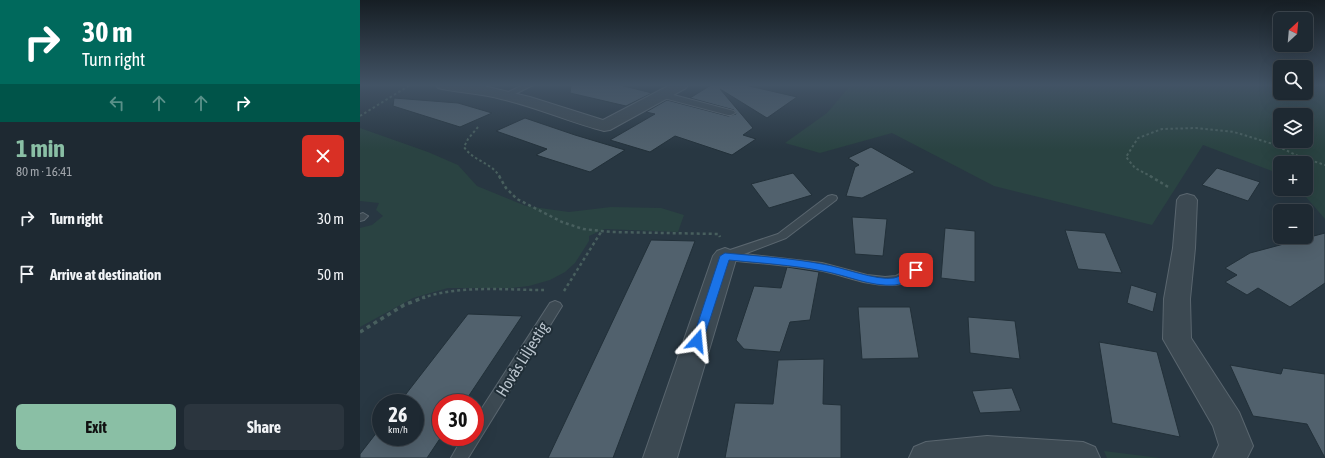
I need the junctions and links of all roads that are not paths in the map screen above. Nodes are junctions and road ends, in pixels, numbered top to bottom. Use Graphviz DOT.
graph roads {
  1 [pos="542,106"];
  2 [pos="641,106"];
  3 [pos="706,106"];
  4 [pos="731,113"];
  5 [pos="832,198"];
  6 [pos="1187,200"];
  7 [pos="725,256"];
  8 [pos="916,270"];
  9 [pos="555,306"];
  10 [pos="484,419"];
  11 [pos="466,446"];
  12 [pos="459,458"];
  13 [pos="660,458"];
  14 [pos="926,458"];
  15 [pos="1083,458"];
  16 [pos="1230,458"];
  1 -- 2 [label="street"];
  3 -- 4 [label="lane"];
  5 -- 7 [label="lane"];
  6 -- 16 [label="street"];
  7 -- 8 [label="lane"];
  7 -- 13 [label="street"];
  9 -- 10 [label="lane, Hovås Liljestig"];
  11 -- 12 [label="lane"];
  14 -- 15 [label="street"];
}
